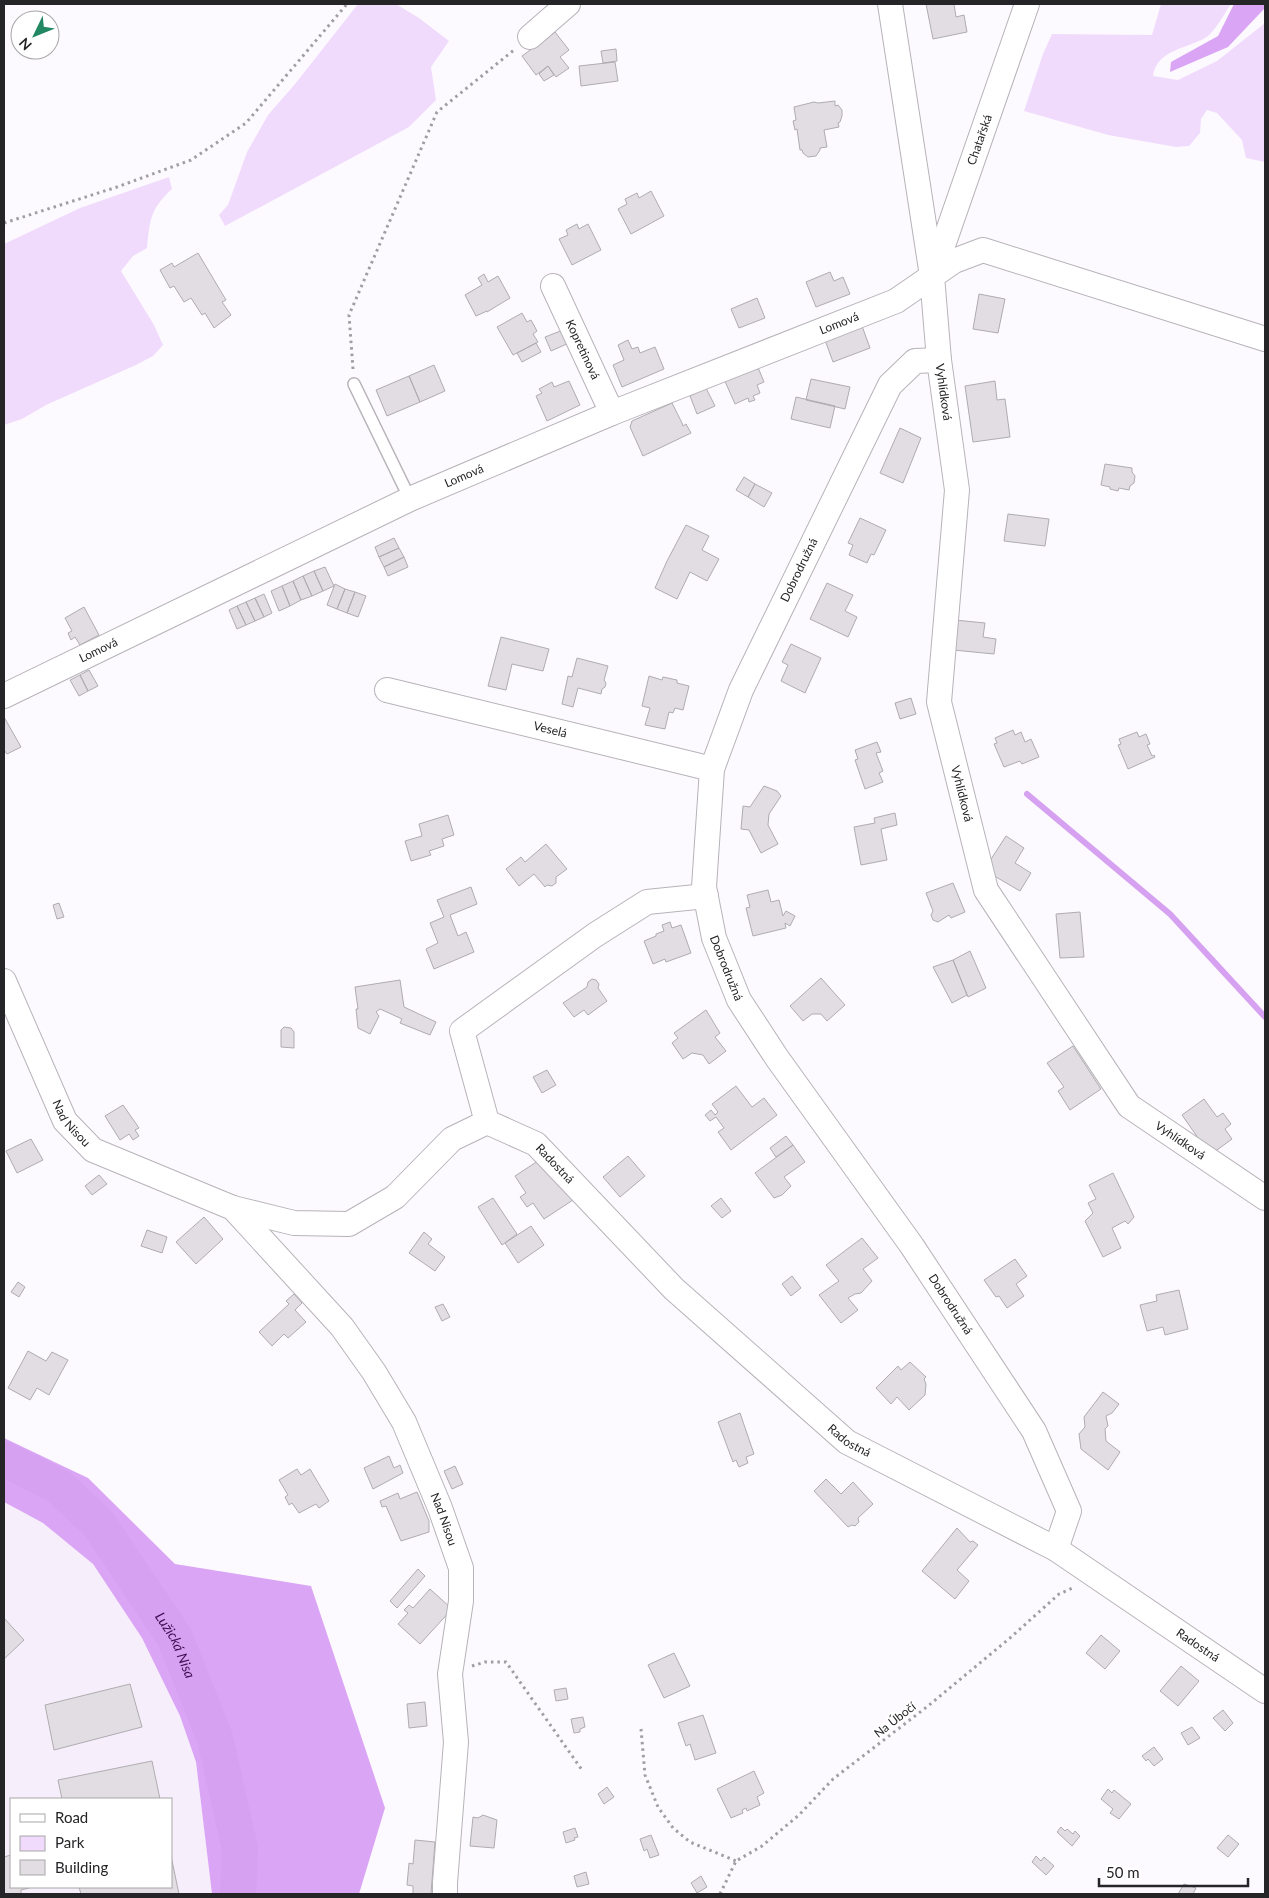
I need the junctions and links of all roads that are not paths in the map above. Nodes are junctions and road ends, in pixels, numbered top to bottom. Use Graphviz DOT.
graph roads {
  1 [pos="568,4"];
  2 [pos="890,4"];
  3 [pos="1027,4"];
  4 [pos="530,37"];
  5 [pos="932,276"];
  6 [pos="553,286"];
  7 [pos="1265,339"];
  8 [pos="939,360"];
  9 [pos="354,384"];
  10 [pos="612,414"];
  11 [pos="410,499"];
  12 [pos="388,690"];
  13 [pos="4,696"];
  14 [pos="712,769"];
  15 [pos="706,896"];
  16 [pos="4,981"];
  17 [pos="488,1122"];
  18 [pos="1265,1198"];
  19 [pos="233,1208"];
  20 [pos="1056,1549"];
  21 [pos="1265,1691"];
  22 [pos="445,1894"];
  1 -- 4 [label="street"];
  2 -- 5 [label="street, Vyhlídková"];
  3 -- 5 [label="street, Chatařská"];
  5 -- 7 [label="street"];
  5 -- 8 [label="street, Vyhlídková"];
  5 -- 10 [label="street, Lomová"];
  6 -- 10 [label="street, Kopretinová"];
  8 -- 14 [label="street, Dobrodružná"];
  8 -- 18 [label="street, Vyhlídková"];
  9 -- 11 [label="lane"];
  10 -- 11 [label="street, Lomová"];
  11 -- 13 [label="street, Lomová"];
  12 -- 14 [label="street, Veselá"];
  14 -- 15 [label="street, Dobrodružná"];
  15 -- 17 [label="street"];
  15 -- 20 [label="street, Dobrodružná"];
  16 -- 19 [label="street, Nad Nisou"];
  17 -- 19 [label="street, Nad Nisou"];
  17 -- 20 [label="street, Radostná"];
  19 -- 22 [label="street, Nad Nisou"];
  20 -- 21 [label="street, Radostná"];
}
